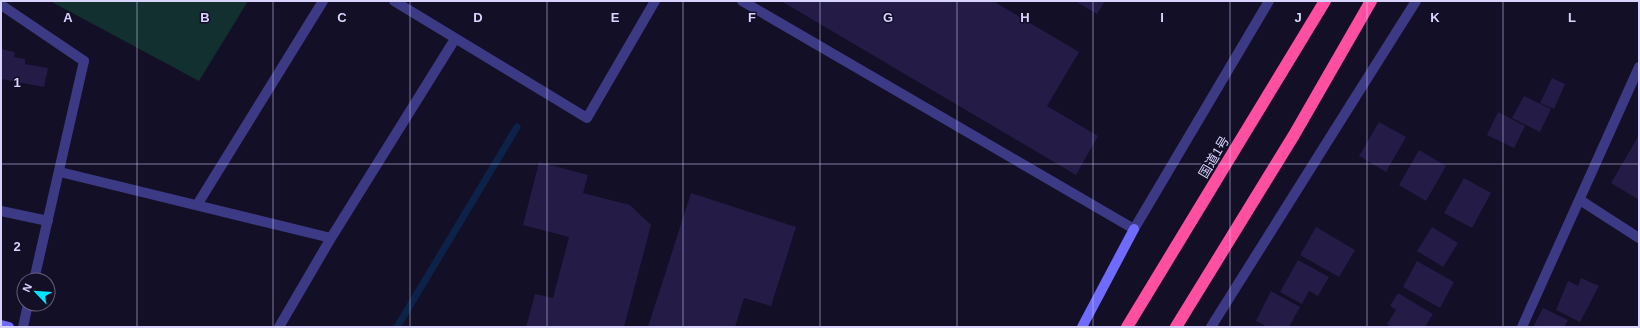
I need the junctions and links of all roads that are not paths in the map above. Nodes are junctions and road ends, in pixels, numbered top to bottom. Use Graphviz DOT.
graph roads {
  1 [pos="322,1"];
  2 [pos="394,1"];
  3 [pos="655,1"];
  4 [pos="742,1"];
  5 [pos="1269,1"];
  6 [pos="1325,1"];
  7 [pos="1371,1"];
  8 [pos="1416,1"];
  9 [pos="1,5"];
  10 [pos="455,39"];
  11 [pos="1639,67"];
  12 [pos="60,172"];
  13 [pos="1580,200"];
  14 [pos="197,205"];
  15 [pos="1,211"];
  16 [pos="48,221"];
  17 [pos="1134,229"];
  18 [pos="331,238"];
  19 [pos="1639,238"];
  20 [pos="36,272"];
  21 [pos="26,312"];
  22 [pos="1,325"];
  23 [pos="9,327"];
  24 [pos="23,327"];
  25 [pos="279,327"];
  26 [pos="1082,327"];
  27 [pos="1127,327"];
  28 [pos="1176,327"];
  29 [pos="1211,327"];
  30 [pos="1522,327"];
  1 -- 14 [label="street"];
  2 -- 10 [label="street"];
  3 -- 10 [label="street"];
  4 -- 17 [label="street"];
  5 -- 17 [label="street"];
  6 -- 27 [label="highway, 国道1号"];
  7 -- 28 [label="highway"];
  8 -- 29 [label="street"];
  9 -- 12 [label="street"];
  10 -- 18 [label="street"];
  11 -- 13 [label="street"];
  12 -- 14 [label="street"];
  12 -- 16 [label="street"];
  13 -- 19 [label="street"];
  13 -- 30 [label="street"];
  14 -- 18 [label="street"];
  15 -- 16 [label="street"];
  16 -- 20 [label="street"];
  17 -- 26 [label="street"];
  18 -- 25 [label="street"];
  21 -- 24 [label="street"];
  22 -- 23 [label="street"];
}
